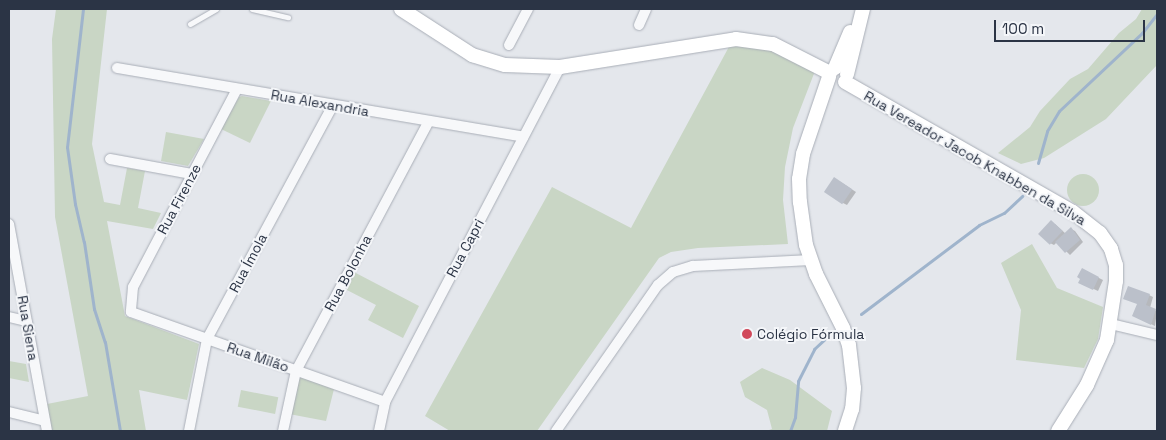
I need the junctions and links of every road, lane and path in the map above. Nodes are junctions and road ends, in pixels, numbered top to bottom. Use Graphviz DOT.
graph roads {
  1 [pos="216,9"];
  2 [pos="252,9"];
  3 [pos="401,9"];
  4 [pos="528,9"];
  5 [pos="646,9"];
  6 [pos="861,9"];
  7 [pos="288,16"];
  8 [pos="190,24"];
  9 [pos="639,25"];
  10 [pos="508,45"];
  11 [pos="560,67"];
  12 [pos="117,68"];
  13 [pos="838,76"];
  14 [pos="237,89"];
  15 [pos="333,105"];
  16 [pos="429,122"];
  17 [pos="523,137"];
  18 [pos="110,159"];
  19 [pos="192,174"];
  20 [pos="9,224"];
  21 [pos="811,260"];
  22 [pos="131,312"];
  23 [pos="9,317"];
  24 [pos="27,321"];
  25 [pos="1111,324"];
  26 [pos="1157,335"];
  27 [pos="207,339"];
  28 [pos="296,371"];
  29 [pos="385,402"];
  30 [pos="9,412"];
  31 [pos="46,426"];
  32 [pos="189,431"];
  33 [pos="283,431"];
  34 [pos="379,431"];
  35 [pos="556,431"];
  36 [pos="845,431"];
  37 [pos="1058,431"];
  1 -- 8 [label="lane"];
  2 -- 7 [label="lane"];
  3 -- 11 [label="main road, Rua Vereador Jacob Knabben da Silva"];
  4 -- 10 [label="street"];
  5 -- 9 [label="street"];
  6 -- 13 [label="main road"];
  11 -- 13 [label="main road, Rua Vereador Jacob Knabben da Silva"];
  11 -- 17 [label="street, Rua Capri"];
  12 -- 14 [label="street, Rua Alexandria"];
  13 -- 21 [label="main road"];
  13 -- 25 [label="main road, Rua Vereador Jacob Knabben da Silva"];
  14 -- 15 [label="street, Rua Alexandria"];
  14 -- 19 [label="street, Rua Firenze"];
  15 -- 16 [label="street, Rua Alexandria"];
  15 -- 27 [label="street, Rua Ímola"];
  16 -- 17 [label="street, Rua Alexandria"];
  16 -- 28 [label="street, Rua Bolonha"];
  17 -- 29 [label="street, Rua Capri"];
  18 -- 19 [label="street"];
  19 -- 22 [label="street, Rua Firenze"];
  20 -- 24 [label="street, Rua Siena"];
  21 -- 35 [label="street"];
  21 -- 36 [label="main road"];
  22 -- 27 [label="street, Rua Milão"];
  23 -- 24 [label="street"];
  24 -- 31 [label="street, Rua Siena"];
  25 -- 26 [label="street"];
  25 -- 37 [label="main road, Rua Vereador Jacob Knabben da Silva"];
  27 -- 28 [label="street, Rua Milão"];
  27 -- 32 [label="street, Rua Ímola"];
  28 -- 29 [label="street, Rua Milão"];
  28 -- 33 [label="street, Rua Bolonha"];
  29 -- 34 [label="street, Rua Capri"];
  30 -- 31 [label="street"];
}
